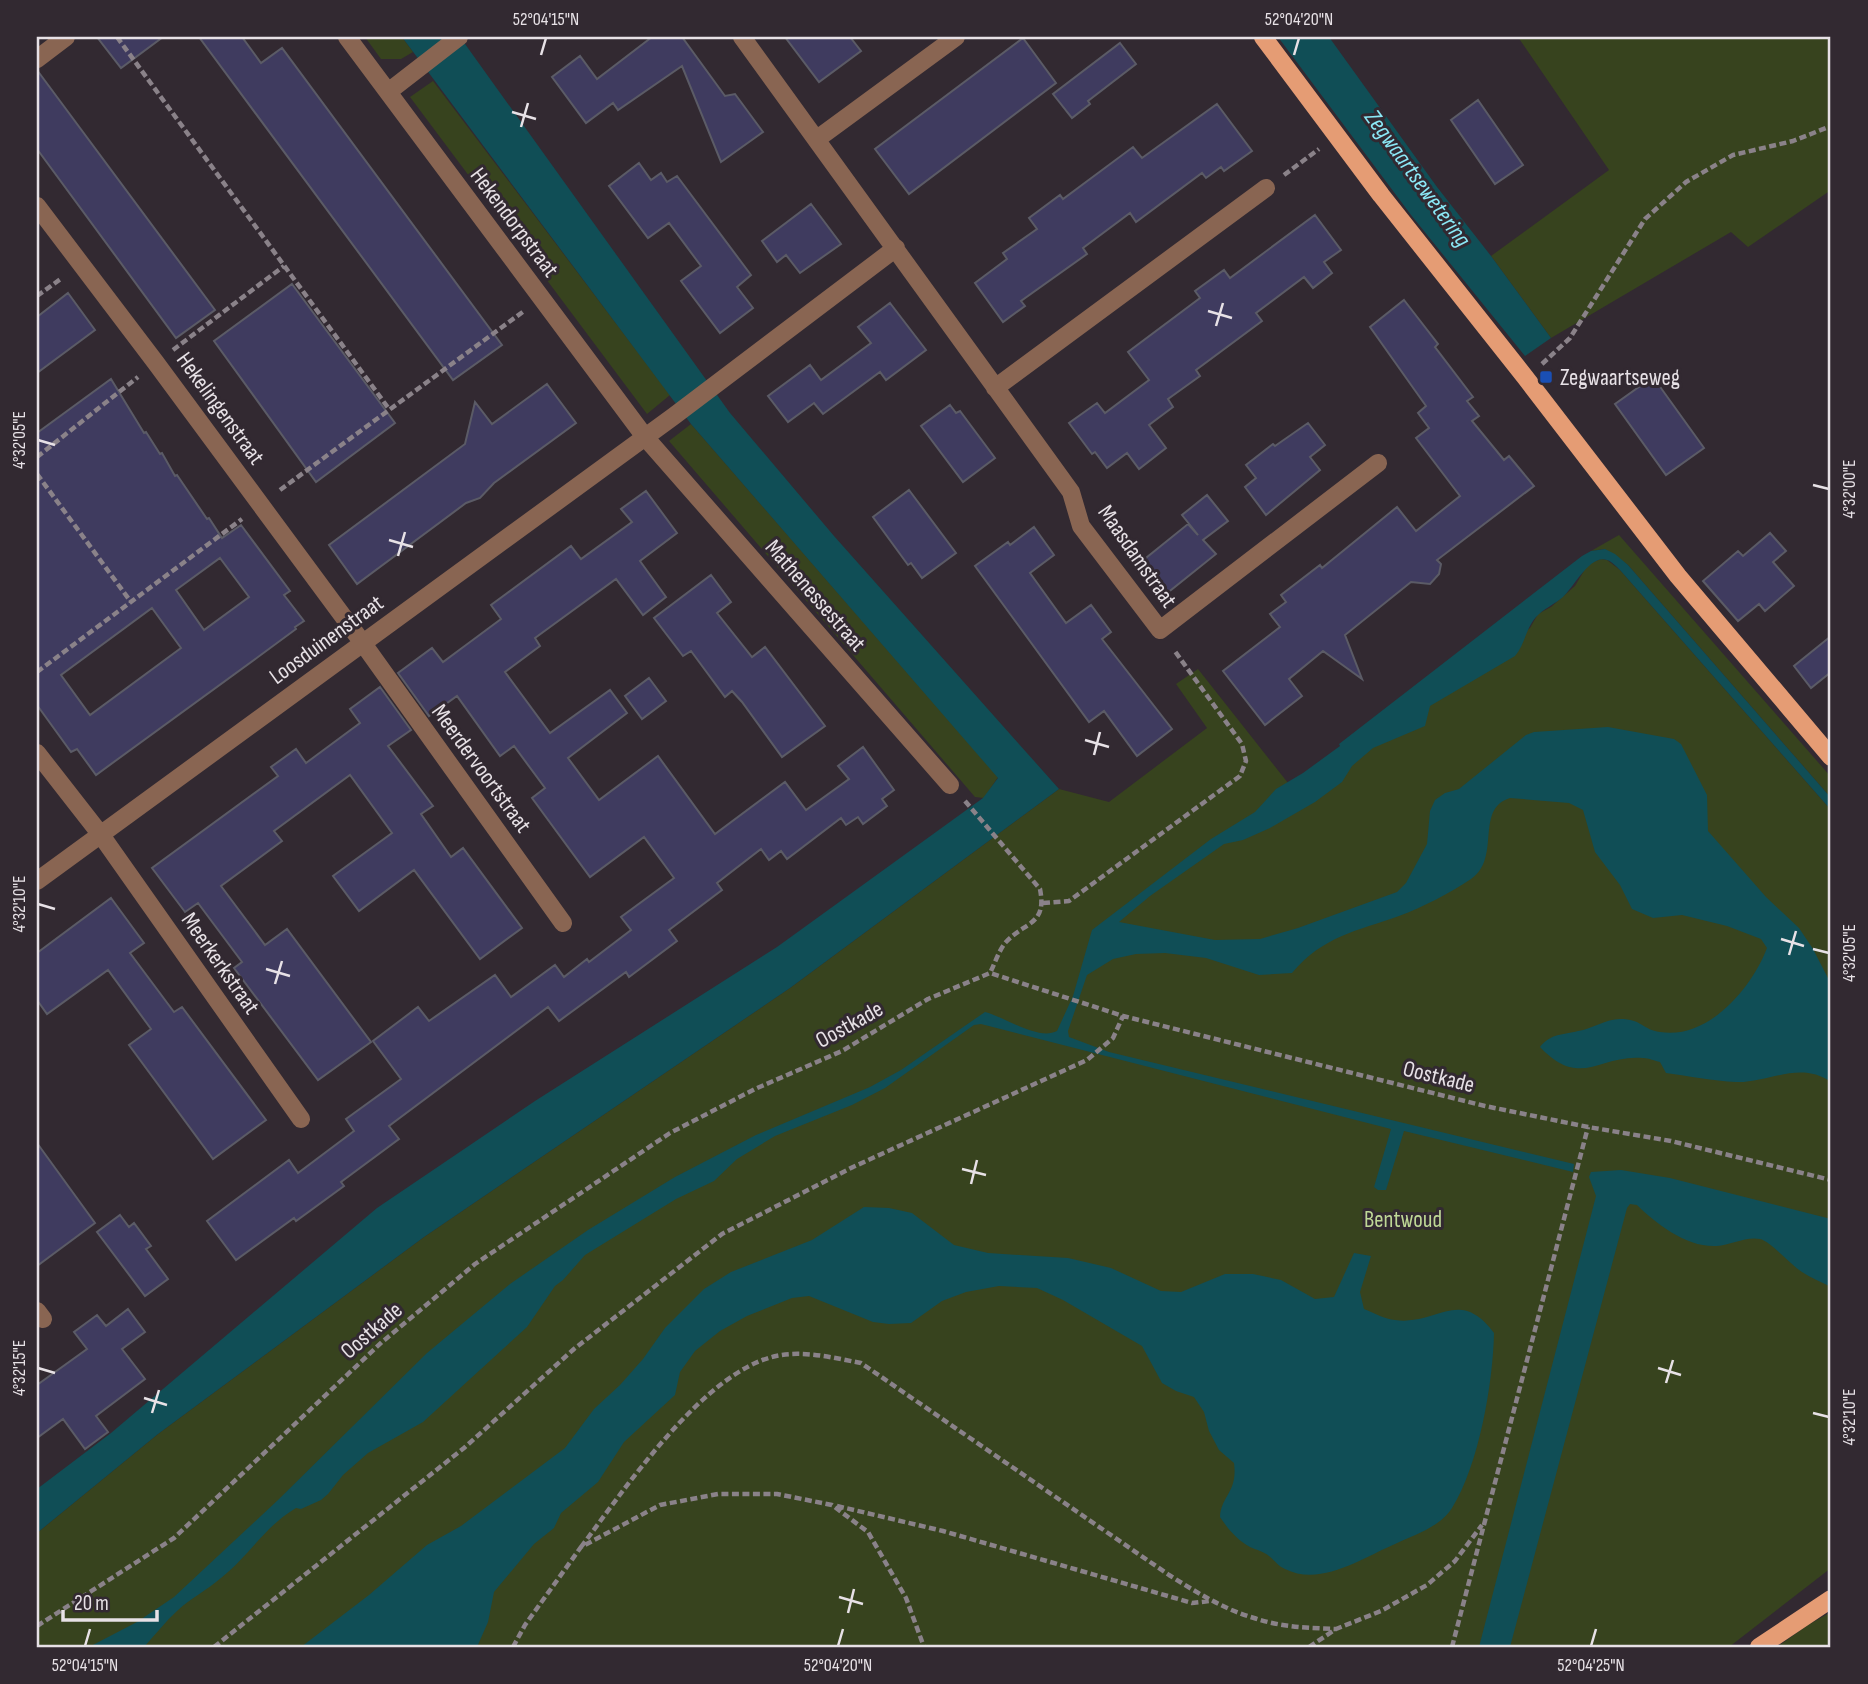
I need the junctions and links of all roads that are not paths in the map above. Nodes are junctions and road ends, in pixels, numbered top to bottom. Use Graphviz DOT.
graph roads {
  1 [pos="66,37"];
  2 [pos="347,37"];
  3 [pos="459,37"];
  4 [pos="742,37"];
  5 [pos="956,37"];
  6 [pos="1263,37"];
  7 [pos="37,59"];
  8 [pos="388,92"];
  9 [pos="817,139"];
  10 [pos="1266,188"];
  11 [pos="37,206"];
  12 [pos="896,248"];
  13 [pos="995,388"];
  14 [pos="645,437"];
  15 [pos="1378,463"];
  16 [pos="362,642"];
  17 [pos="37,753"];
  18 [pos="1831,757"];
  19 [pos="950,785"];
  20 [pos="101,835"];
  21 [pos="37,881"];
  22 [pos="563,923"];
  23 [pos="301,1119"];
  24 [pos="1831,1599"];
  25 [pos="1759,1647"];
  1 -- 7 [label="street"];
  2 -- 8 [label="street, Hekendorpstraat"];
  3 -- 8 [label="street"];
  4 -- 9 [label="street, Maasdamstraat"];
  5 -- 9 [label="street"];
  6 -- 18 [label="main road"];
  8 -- 14 [label="street, Hekendorpstraat"];
  9 -- 12 [label="street, Maasdamstraat"];
  10 -- 13 [label="street"];
  11 -- 16 [label="street, Hekelingenstraat"];
  12 -- 13 [label="street, Maasdamstraat"];
  12 -- 14 [label="street"];
  13 -- 15 [label="street, Maasdamstraat"];
  14 -- 16 [label="street, Loosduinenstraat"];
  14 -- 19 [label="street, Mathenessestraat"];
  16 -- 20 [label="street, Loosduinenstraat"];
  16 -- 22 [label="street, Meerdervoortstraat"];
  17 -- 20 [label="street, Meerkerkstraat"];
  20 -- 21 [label="street, Loosduinenstraat"];
  20 -- 23 [label="street, Meerkerkstraat"];
  24 -- 25 [label="main road"];
}
